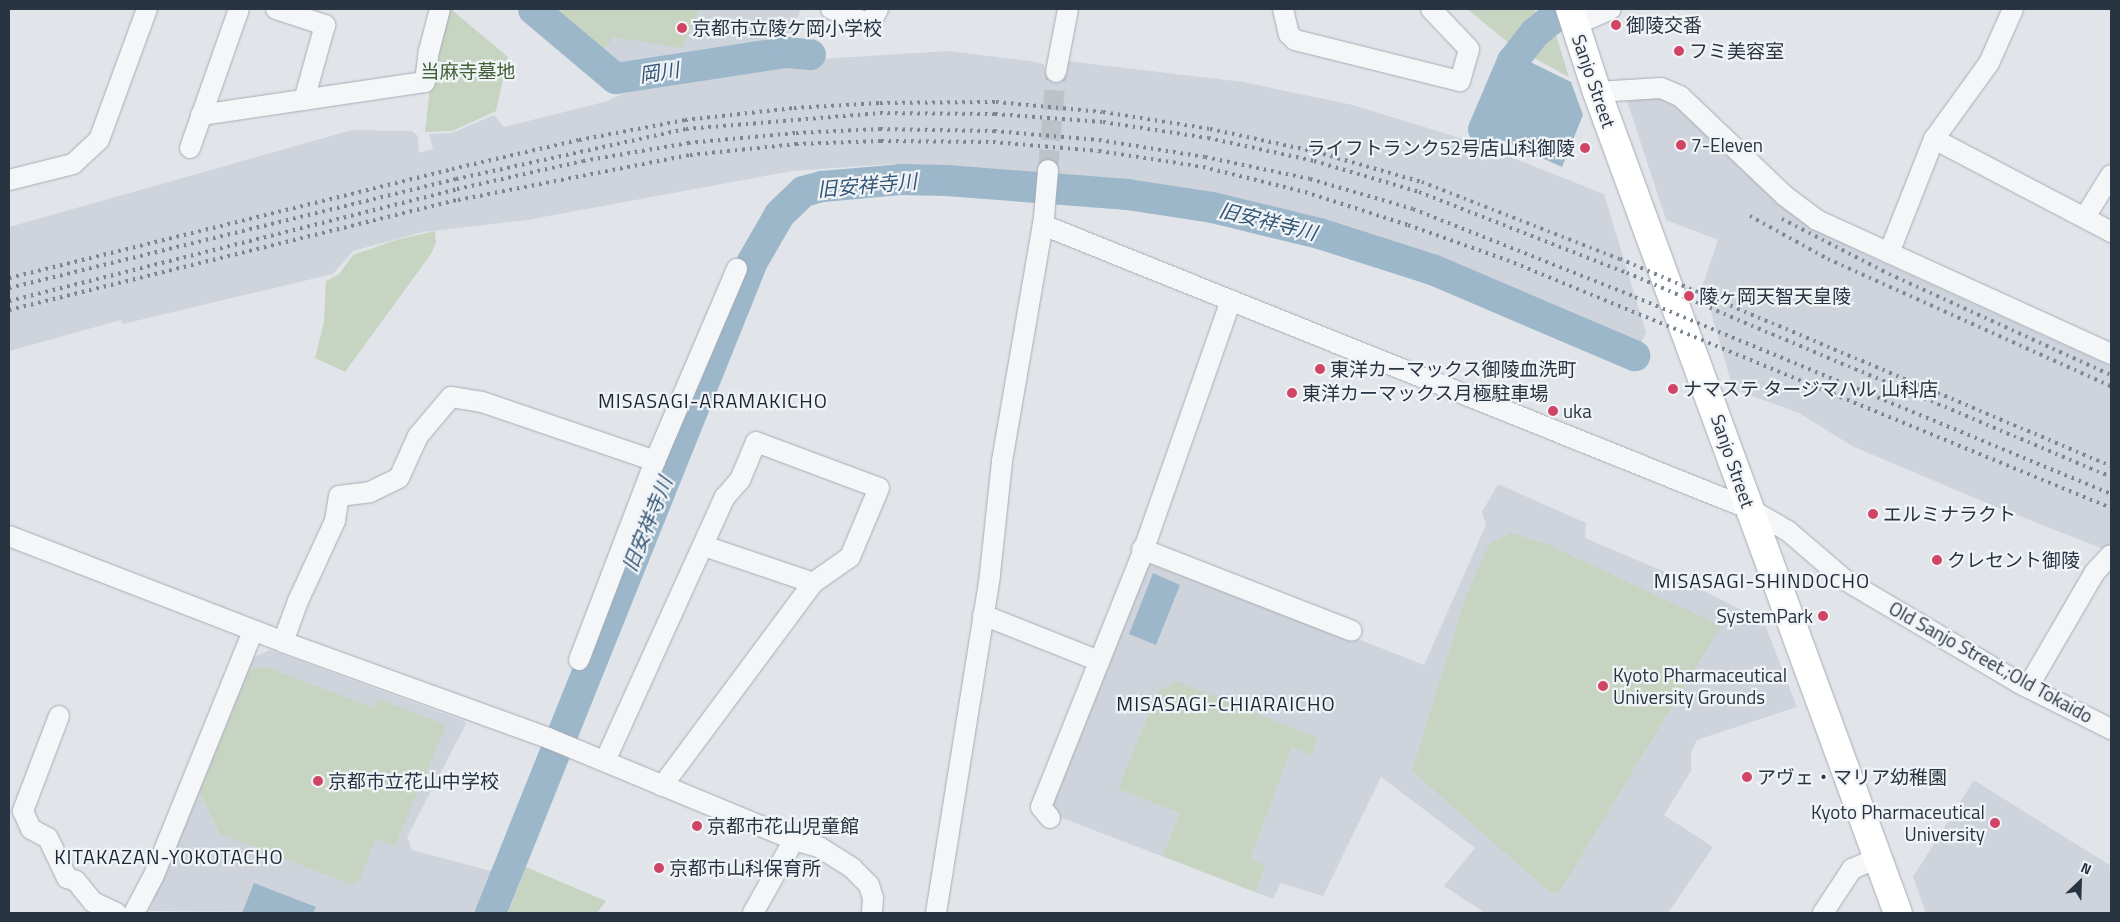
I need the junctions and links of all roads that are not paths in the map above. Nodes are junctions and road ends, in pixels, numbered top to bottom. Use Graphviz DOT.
graph roads {
  1 [pos="147,9"];
  2 [pos="238,9"];
  3 [pos="276,9"];
  4 [pos="440,9"];
  5 [pos="831,9"];
  6 [pos="878,9"];
  7 [pos="1068,9"];
  8 [pos="1283,9"];
  9 [pos="1431,9"];
  10 [pos="1610,9"];
  11 [pos="2013,9"];
  12 [pos="1573,17"];
  13 [pos="1056,72"];
  14 [pos="1597,92"];
  15 [pos="304,100"];
  16 [pos="202,115"];
  17 [pos="1934,139"];
  18 [pos="190,148"];
  19 [pos="2111,175"];
  20 [pos="9,180"];
  21 [pos="1048,181"];
  22 [pos="2085,217"];
  23 [pos="1043,225"];
  24 [pos="2111,232"];
  25 [pos="1889,253"];
  26 [pos="737,269"];
  27 [pos="1231,300"];
  28 [pos="2111,354"];
  29 [pos="655,461"];
  30 [pos="1750,509"];
  31 [pos="9,536"];
  32 [pos="704,546"];
  33 [pos="1142,549"];
  34 [pos="2111,555"];
  35 [pos="813,583"];
  36 [pos="983,615"];
  37 [pos="253,631"];
  38 [pos="1352,632"];
  39 [pos="283,642"];
  40 [pos="579,660"];
  41 [pos="1099,661"];
  42 [pos="2028,688"];
  43 [pos="59,716"];
  44 [pos="2111,728"];
  45 [pos="605,761"];
  46 [pos="662,786"];
  47 [pos="1050,818"];
  48 [pos="794,840"];
  49 [pos="1878,858"];
  50 [pos="131,913"];
  51 [pos="753,913"];
  52 [pos="872,913"];
  53 [pos="936,913"];
  54 [pos="1824,913"];
  55 [pos="1898,913"];
  1 -- 20 [label="street"];
  2 -- 16 [label="street"];
  3 -- 15 [label="street"];
  4 -- 15 [label="street"];
  5 -- 6 [label="street"];
  7 -- 13 [label="street"];
  8 -- 9 [label="street"];
  10 -- 12 [label="street"];
  11 -- 17 [label="street"];
  12 -- 14 [label="main road, Sanjo Street"];
  14 -- 25 [label="street"];
  14 -- 30 [label="main road, Sanjo Street"];
  15 -- 16 [label="street"];
  16 -- 18 [label="street"];
  17 -- 22 [label="street"];
  17 -- 25 [label="street"];
  19 -- 22 [label="street"];
  21 -- 23 [label="street"];
  22 -- 24 [label="street"];
  23 -- 27 [label="street, Old Sanjo Street.;Old Tokaido"];
  23 -- 36 [label="street"];
  25 -- 28 [label="street"];
  26 -- 29 [label="street"];
  27 -- 30 [label="street, Old Sanjo Street.;Old Tokaido"];
  27 -- 33 [label="street"];
  29 -- 39 [label="street"];
  29 -- 40 [label="street"];
  30 -- 42 [label="street, Old Sanjo Street.;Old Tokaido"];
  30 -- 49 [label="main road, Sanjo Street"];
  31 -- 37 [label="street"];
  32 -- 35 [label="street"];
  32 -- 35 [label="street"];
  32 -- 45 [label="street"];
  33 -- 38 [label="street"];
  33 -- 41 [label="street"];
  34 -- 42 [label="street"];
  35 -- 46 [label="street"];
  36 -- 41 [label="street"];
  36 -- 53 [label="street"];
  37 -- 39 [label="street"];
  37 -- 50 [label="street"];
  39 -- 45 [label="street"];
  41 -- 47 [label="street"];
  42 -- 44 [label="street, Old Sanjo Street.;Old Tokaido"];
  43 -- 50 [label="street"];
  45 -- 46 [label="street"];
  46 -- 48 [label="street"];
  48 -- 51 [label="street"];
  48 -- 52 [label="street"];
  49 -- 54 [label="street"];
  49 -- 55 [label="main road, Sanjo Street"];
}
